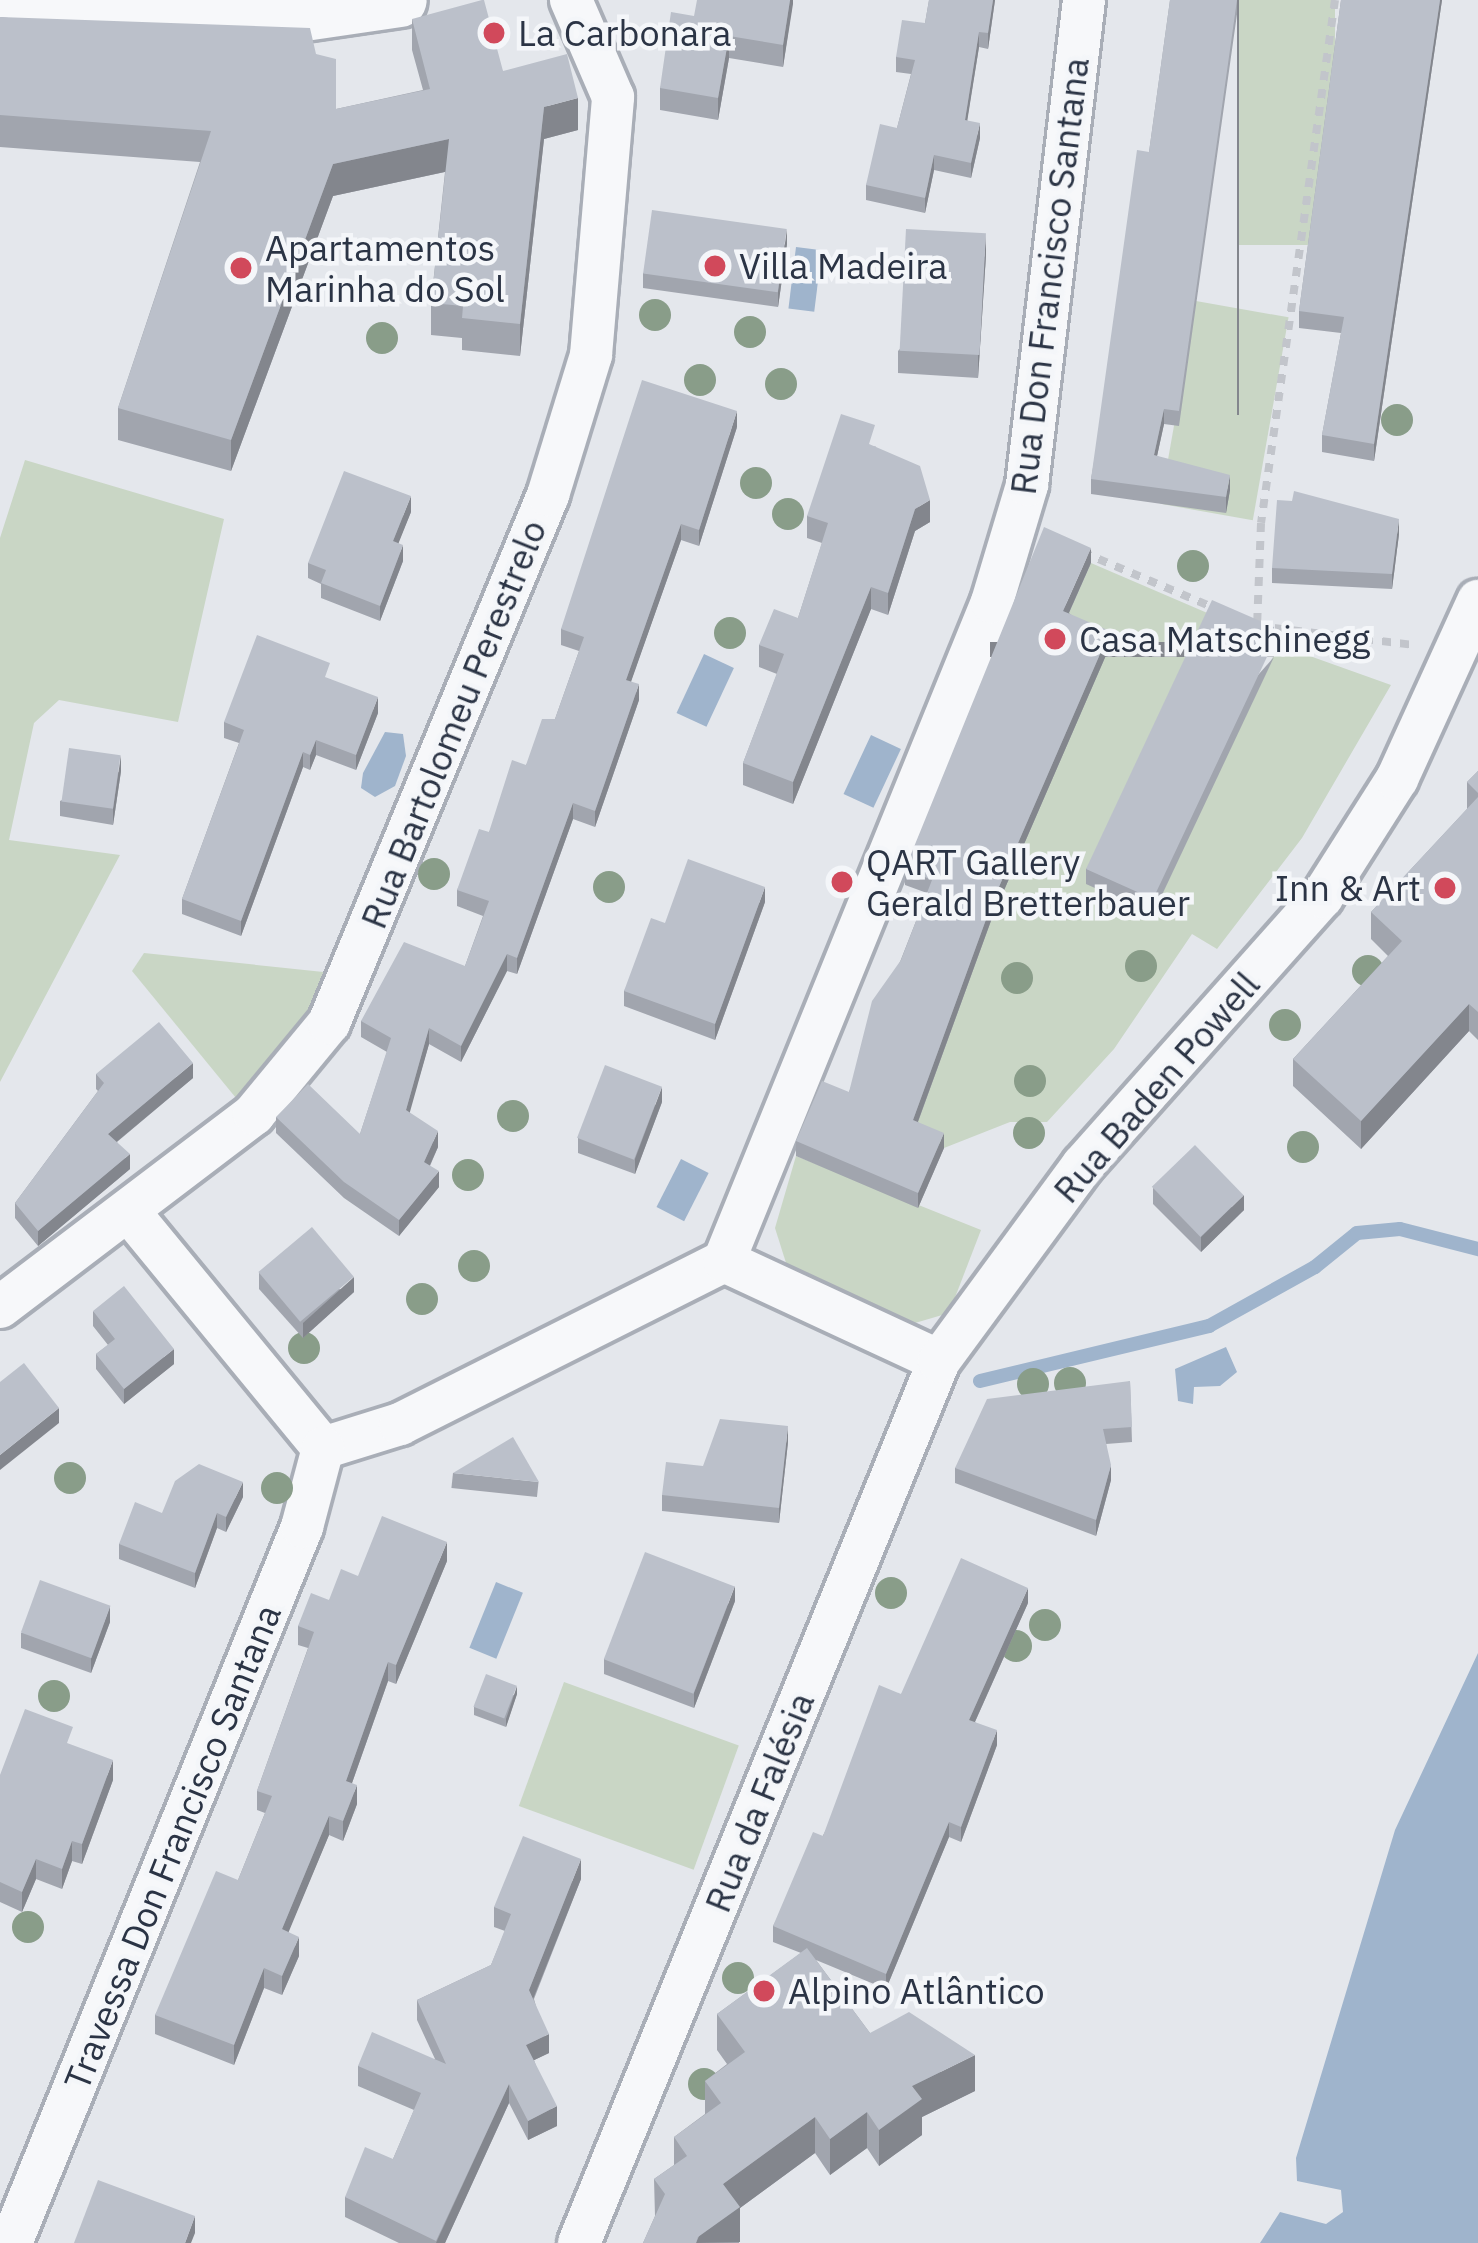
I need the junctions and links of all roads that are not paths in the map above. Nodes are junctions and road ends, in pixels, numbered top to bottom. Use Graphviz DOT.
graph roads {
  1 [pos="400,0"];
  2 [pos="571,0"];
  3 [pos="1084,0"];
  4 [pos="0,8"];
  5 [pos="1478,601"];
  6 [pos="130,1213"];
  7 [pos="724,1261"];
  8 [pos="0,1307"];
  9 [pos="939,1361"];
  10 [pos="323,1448"];
  11 [pos="11,2243"];
  12 [pos="579,2243"];
  1 -- 4 [label="street"];
  2 -- 6 [label="street, Rua Bartolomeu Perestrelo"];
  3 -- 7 [label="street, Rua Don Francisco Santana"];
  5 -- 9 [label="street, Rua Baden Powell"];
  6 -- 8 [label="street, Rua Bartolomeu Perestrelo"];
  6 -- 10 [label="street"];
  7 -- 9 [label="street"];
  7 -- 10 [label="street"];
  9 -- 12 [label="street, Rua da Falésia"];
  10 -- 11 [label="street, Travessa Don Francisco Santana"];
}
